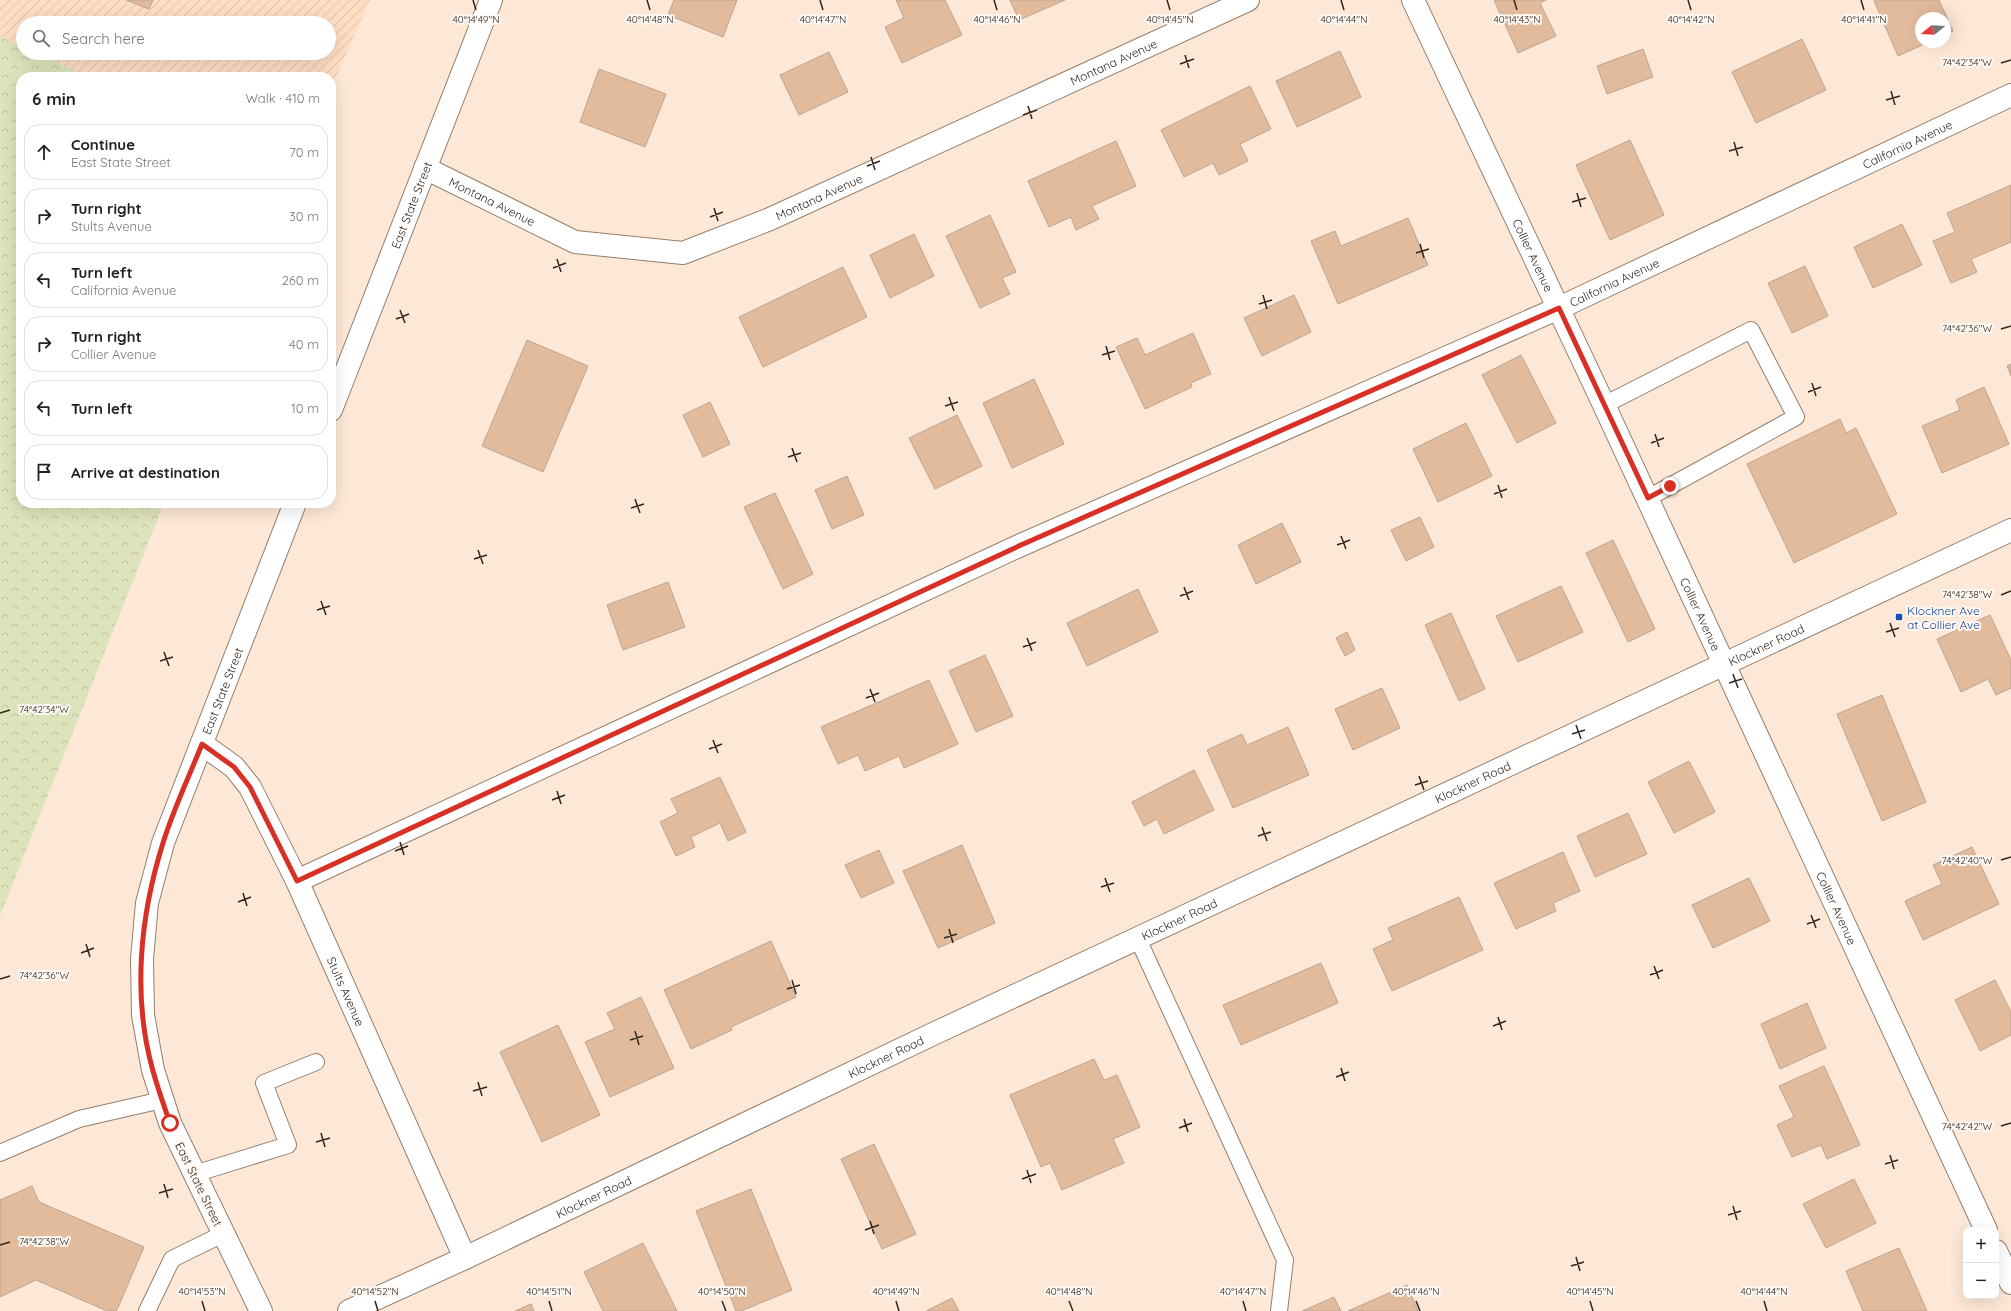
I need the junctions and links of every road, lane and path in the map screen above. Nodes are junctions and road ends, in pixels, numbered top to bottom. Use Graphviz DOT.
graph roads {
  1 [pos="491,0"];
  2 [pos="1248,0"];
  3 [pos="1413,0"];
  4 [pos="2011,95"];
  5 [pos="425,168"];
  6 [pos="1559,308"];
  7 [pos="336,397"];
  8 [pos="1604,405"];
  9 [pos="1648,498"];
  10 [pos="293,508"];
  11 [pos="2011,530"];
  12 [pos="1725,665"];
  13 [pos="202,744"];
  14 [pos="297,881"];
  15 [pos="1138,939"];
  16 [pos="316,1062"];
  17 [pos="162,1100"];
  18 [pos="0,1153"];
  19 [pos="194,1174"];
  20 [pos="1985,1227"];
  21 [pos="223,1234"];
  22 [pos="1999,1257"];
  23 [pos="465,1258"];
  24 [pos="2011,1283"];
  25 [pos="147,1311"];
  26 [pos="261,1311"];
  27 [pos="349,1311"];
  28 [pos="1279,1311"];
  1 -- 5 [label="street, East State Street"];
  2 -- 5 [label="street, Montana Avenue"];
  3 -- 6 [label="street, Collier Avenue"];
  4 -- 6 [label="street, California Avenue"];
  5 -- 7 [label="street, East State Street"];
  6 -- 8 [label="street, Collier Avenue"];
  6 -- 14 [label="street, California Avenue"];
  8 -- 9 [label="street, Collier Avenue"];
  8 -- 9 [label="lane"];
  9 -- 12 [label="street, Collier Avenue"];
  10 -- 13 [label="street, East State Street"];
  11 -- 12 [label="street, Klockner Road"];
  12 -- 15 [label="street, Klockner Road"];
  12 -- 20 [label="street, Collier Avenue"];
  13 -- 14 [label="street, Stults Avenue"];
  13 -- 17 [label="street, East State Street"];
  14 -- 23 [label="street, Stults Avenue"];
  15 -- 23 [label="street, Klockner Road"];
  15 -- 28 [label="lane"];
  16 -- 19 [label="lane"];
  17 -- 18 [label="lane"];
  17 -- 19 [label="street, East State Street"];
  19 -- 21 [label="street, East State Street"];
  21 -- 25 [label="lane"];
  21 -- 26 [label="street, East State Street"];
  22 -- 24 [label="street"];
  23 -- 27 [label="street, Klockner Road"];
}
